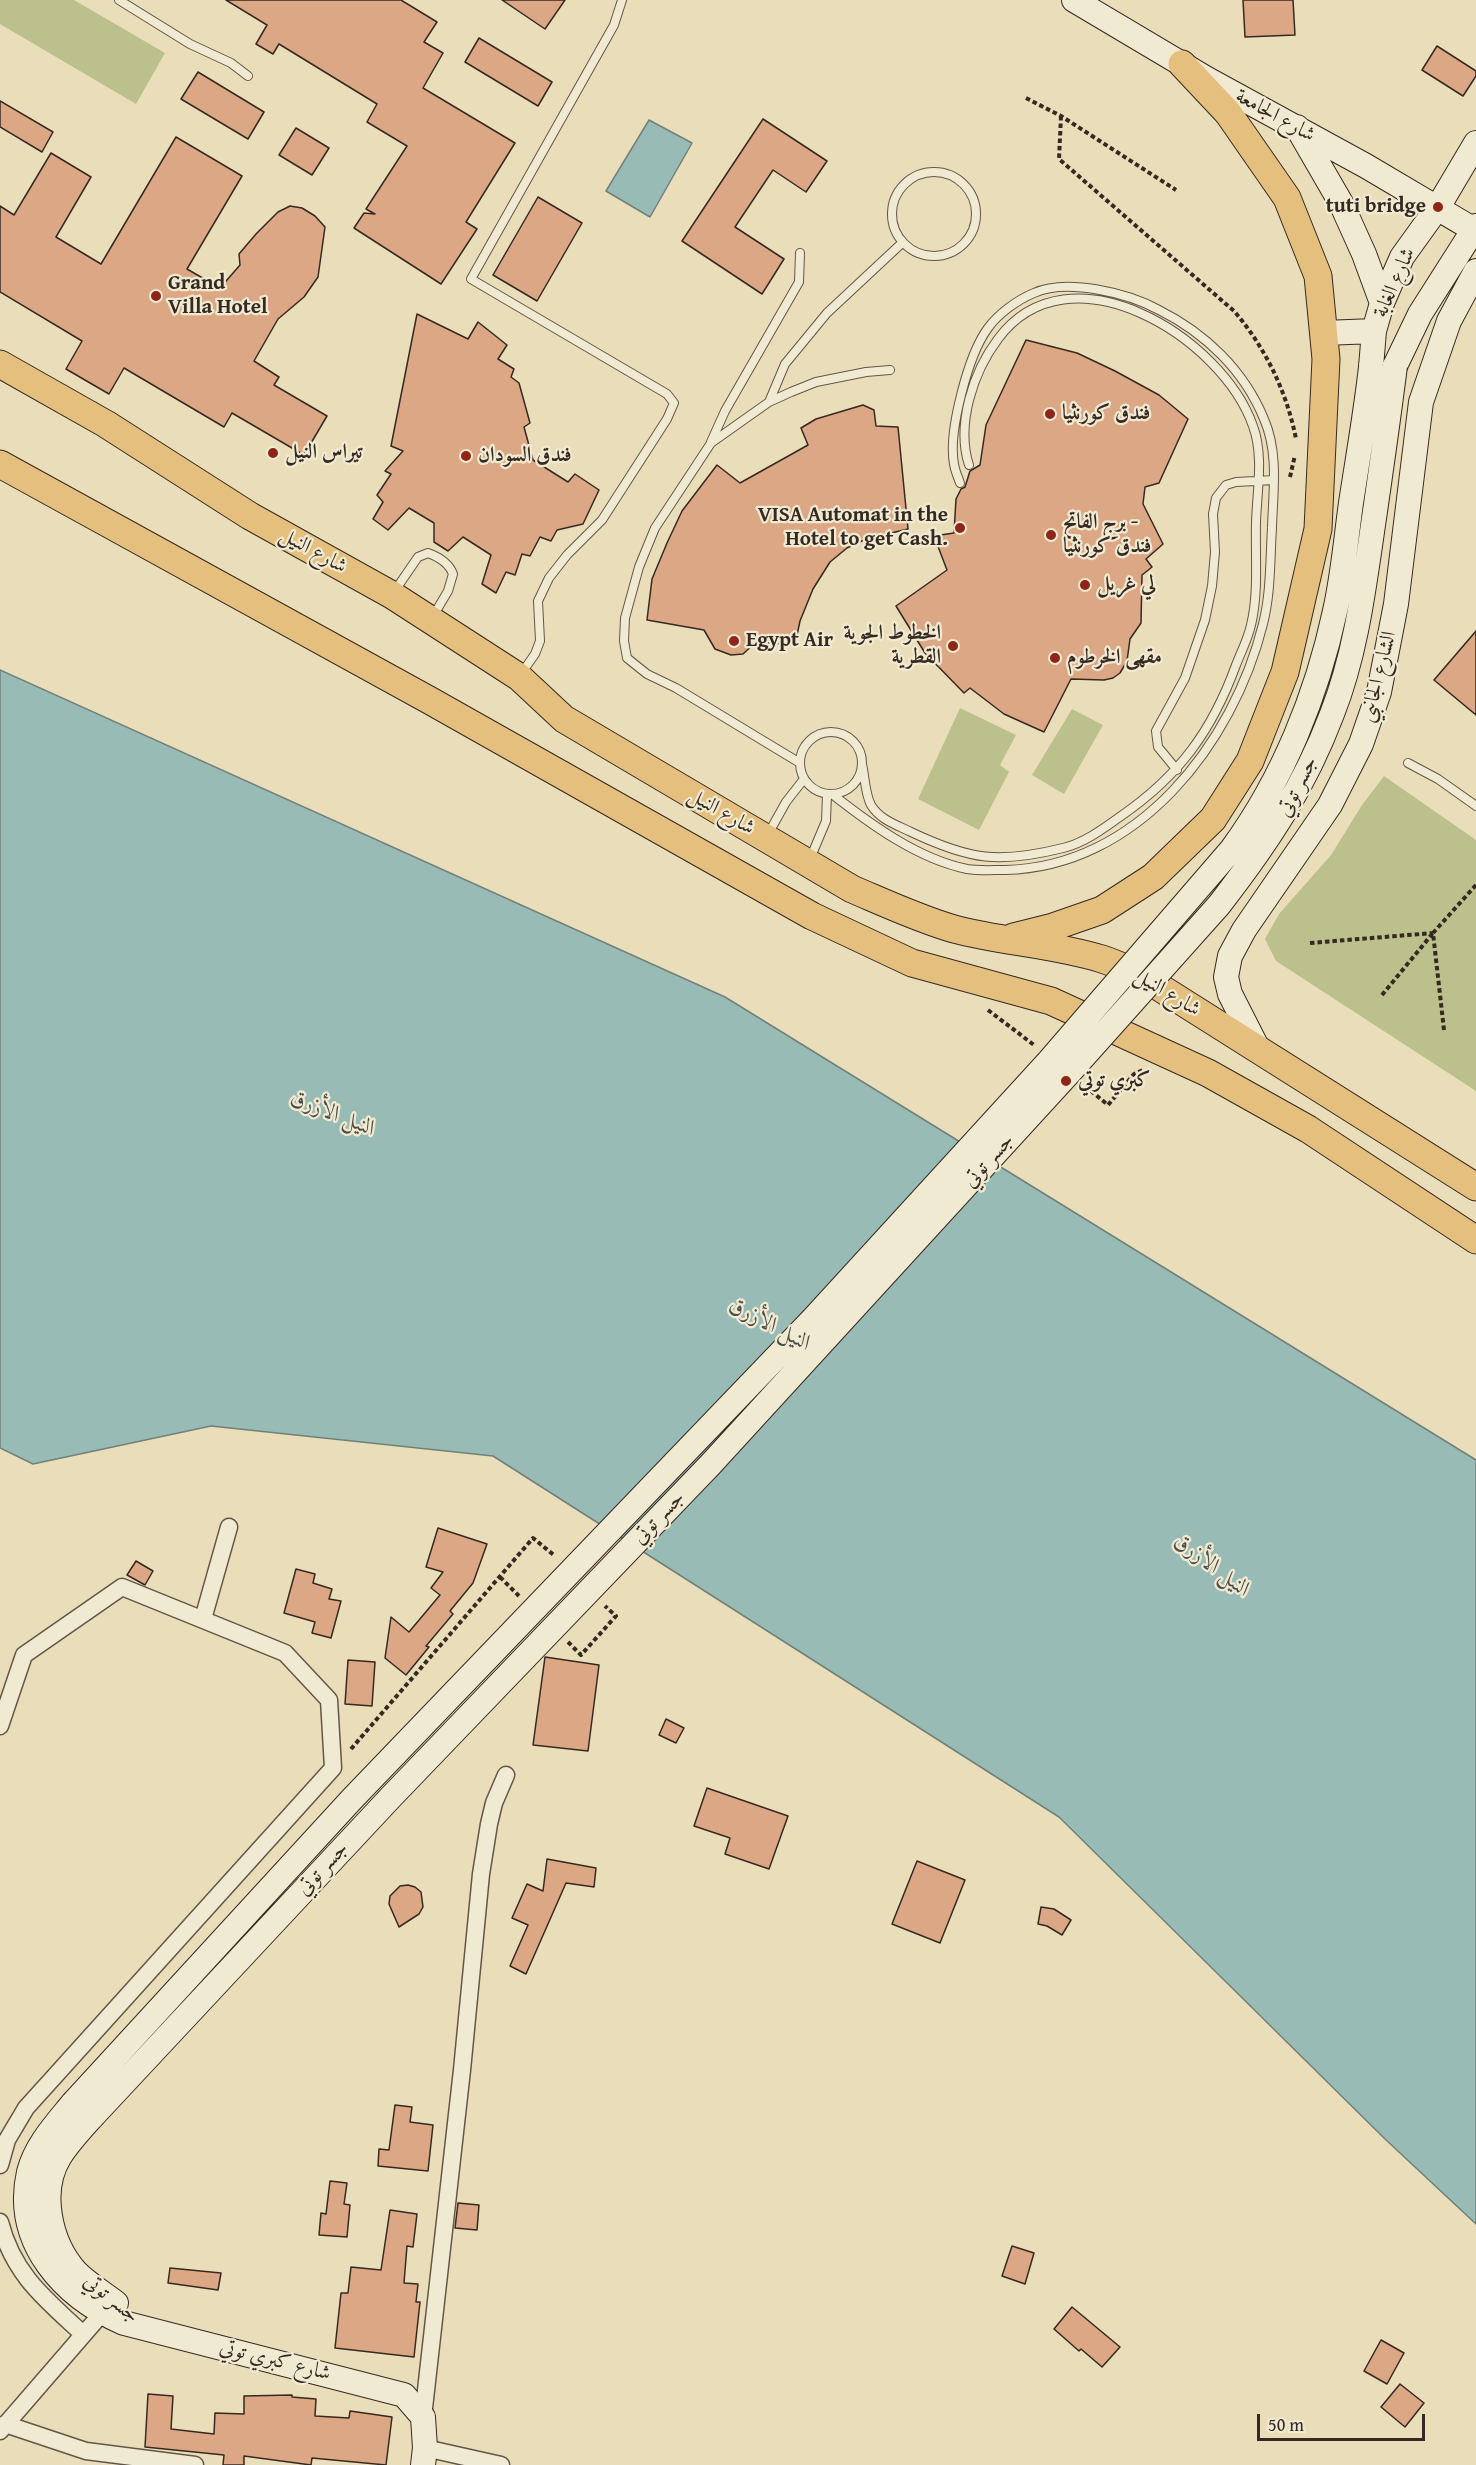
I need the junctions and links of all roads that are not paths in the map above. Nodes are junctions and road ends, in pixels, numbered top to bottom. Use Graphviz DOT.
graph roads {
  1 [pos="119,0"];
  2 [pos="622,0"];
  3 [pos="1074,0"];
  4 [pos="1103,7"];
  5 [pos="1182,64"];
  6 [pos="248,76"];
  7 [pos="1296,127"];
  8 [pos="1476,143"];
  9 [pos="1438,207"];
  10 [pos="1475,229"];
  11 [pos="902,243"];
  12 [pos="800,253"];
  13 [pos="1476,271"];
  14 [pos="1382,303"];
  15 [pos="1374,331"];
  16 [pos="1324,333"];
  17 [pos="0,364"];
  18 [pos="1395,366"];
  19 [pos="1371,367"];
  20 [pos="890,370"];
  21 [pos="769,402"];
  22 [pos="711,443"];
  23 [pos="0,464"];
  24 [pos="969,465"];
  25 [pos="1259,480"];
  26 [pos="1274,480"];
  27 [pos="960,483"];
  28 [pos="392,594"];
  29 [pos="430,621"];
  30 [pos="519,677"];
  31 [pos="800,763"];
  32 [pos="1408,763"];
  33 [pos="862,764"];
  34 [pos="1178,770"];
  35 [pos="804,779"];
  36 [pos="829,794"];
  37 [pos="1476,806"];
  38 [pos="765,838"];
  39 [pos="808,864"];
  40 [pos="1000,940"];
  41 [pos="1259,1051"];
  42 [pos="1476,1188"];
  43 [pos="1476,1240"];
  44 [pos="229,1527"];
  45 [pos="203,1619"];
  46 [pos="0,1726"];
  47 [pos="506,1775"];
  48 [pos="83,2110"];
  49 [pos="0,2165"];
  50 [pos="0,2222"];
  51 [pos="107,2307"];
  52 [pos="146,2327"];
  53 [pos="83,2334"];
  54 [pos="423,2417"];
  55 [pos="2,2427"];
  56 [pos="424,2457"];
  57 [pos="86,2458"];
  58 [pos="195,2465"];
  59 [pos="501,2465"];
  1 -- 6 [label="lane"];
  2 -- 30 [label="lane"];
  3 -- 4 [label="street, شارع الجامعة"];
  4 -- 5 [label="street, شارع الجامعة"];
  5 -- 7 [label="street, شارع الجامعة"];
  5 -- 16 [label="main road"];
  7 -- 9 [label="street, شارع الجامعة"];
  7 -- 14 [label="street"];
  8 -- 9 [label="street, شارع الغابة"];
  9 -- 10 [label="street, شارع الجامعة"];
  9 -- 14 [label="street, شارع الغابة"];
  10 -- 18 [label="street, شارع الغابة"];
  11 -- 11 [label="lane"];
  11 -- 21 [label="lane"];
  12 -- 22 [label="lane"];
  13 -- 41 [label="street, الشارع الجانبي"];
  14 -- 15 [label="street, شارع الغابة"];
  15 -- 16 [label="street"];
  15 -- 19 [label="street, شارع الغابة"];
  16 -- 40 [label="main road"];
  17 -- 28 [label="main road, شارع النيل"];
  18 -- 48 [label="street, جسر توتي, bridge"];
  19 -- 48 [label="street, جسر توتي, bridge"];
  20 -- 21 [label="lane"];
  21 -- 22 [label="lane"];
  22 -- 31 [label="lane"];
  23 -- 43 [label="main road"];
  24 -- 25 [label="lane"];
  25 -- 26 [label="lane"];
  25 -- 34 [label="lane"];
  25 -- 34 [label="lane"];
  26 -- 27 [label="lane"];
  26 -- 36 [label="lane"];
  28 -- 29 [label="main road, شارع النيل"];
  28 -- 29 [label="lane"];
  29 -- 30 [label="main road, شارع النيل"];
  30 -- 38 [label="main road, شارع النيل"];
  31 -- 33 [label="lane"];
  31 -- 35 [label="lane"];
  32 -- 37 [label="lane"];
  33 -- 34 [label="lane"];
  33 -- 36 [label="lane"];
  35 -- 36 [label="lane"];
  35 -- 38 [label="lane"];
  36 -- 39 [label="lane"];
  38 -- 39 [label="main road, شارع النيل"];
  39 -- 40 [label="main road, شارع النيل"];
  40 -- 41 [label="main road, شارع النيل"];
  41 -- 42 [label="main road, شارع النيل"];
  44 -- 45 [label="street"];
  45 -- 46 [label="street"];
  45 -- 49 [label="street"];
  47 -- 54 [label="street"];
  48 -- 51 [label="street, جسر توتي"];
  50 -- 53 [label="street"];
  51 -- 52 [label="street, جسر توتي"];
  51 -- 53 [label="street"];
  52 -- 54 [label="street, شارع كبري توتي"];
  53 -- 55 [label="street"];
  54 -- 56 [label="street"];
  55 -- 57 [label="street"];
  56 -- 59 [label="street"];
  57 -- 58 [label="street"];
}
